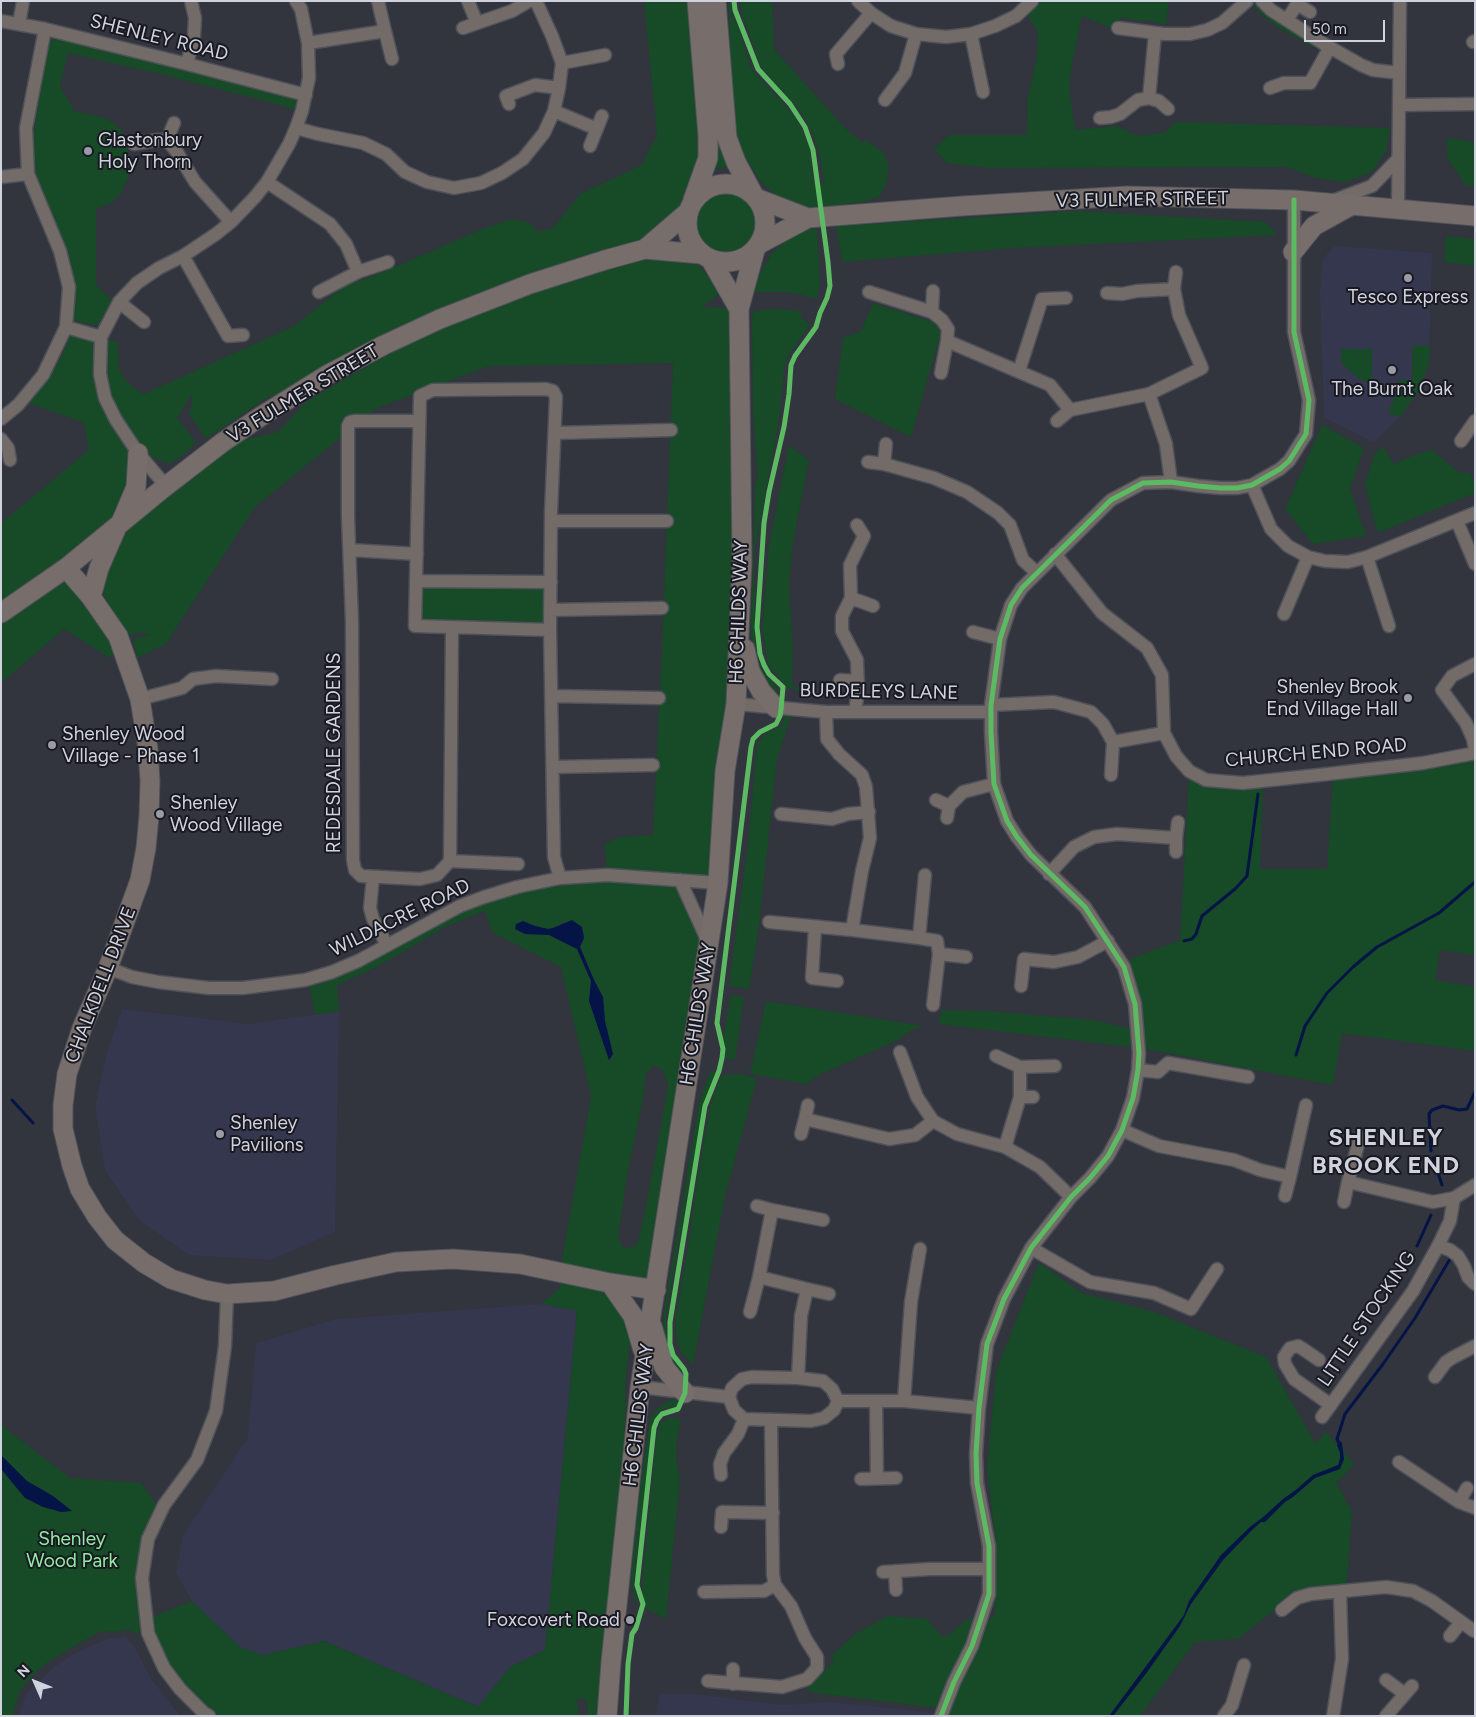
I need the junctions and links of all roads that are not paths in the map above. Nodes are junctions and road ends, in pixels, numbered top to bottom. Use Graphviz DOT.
graph roads {
  1 [pos="23,1"];
  2 [pos="191,1"];
  3 [pos="296,1"];
  4 [pos="378,1"];
  5 [pos="468,1"];
  6 [pos="529,1"];
  7 [pos="536,1"];
  8 [pos="697,1"];
  9 [pos="716,1"];
  10 [pos="858,1"];
  11 [pos="1032,1"];
  12 [pos="1247,1"];
  13 [pos="1262,1"];
  14 [pos="1400,1"];
  15 [pos="1295,3"];
  16 [pos="1310,12"];
  17 [pos="871,13"];
  18 [pos="1287,20"];
  19 [pos="1,21"];
  20 [pos="477,23"];
  21 [pos="20,24"];
  22 [pos="463,28"];
  23 [pos="1118,28"];
  24 [pos="45,30"];
  25 [pos="385,31"];
  26 [pos="1155,33"];
  27 [pos="916,34"];
  28 [pos="971,34"];
  29 [pos="308,43"];
  30 [pos="1330,47"];
  31 [pos="605,55"];
  32 [pos="833,56"];
  33 [pos="392,59"];
  34 [pos="562,63"];
  35 [pos="187,64"];
  36 [pos="1399,73"];
  37 [pos="978,85"];
  38 [pos="559,88"];
  39 [pos="1270,88"];
  40 [pos="887,92"];
  41 [pos="306,95"];
  42 [pos="1149,98"];
  43 [pos="509,104"];
  44 [pos="1475,104"];
  45 [pos="1400,105"];
  46 [pos="1168,109"];
  47 [pos="554,111"];
  48 [pos="602,116"];
  49 [pos="1100,118"];
  50 [pos="174,123"];
  51 [pos="296,128"];
  52 [pos="597,129"];
  53 [pos="167,140"];
  54 [pos="134,144"];
  55 [pos="590,146"];
  56 [pos="1398,159"];
  57 [pos="28,174"];
  58 [pos="1,177"];
  59 [pos="267,182"];
  60 [pos="755,196"];
  61 [pos="1294,200"];
  62 [pos="1328,202"];
  63 [pos="1354,204"];
  64 [pos="690,207"];
  65 [pos="1402,209"];
  66 [pos="1475,216"];
  67 [pos="808,218"];
  68 [pos="230,222"];
  69 [pos="757,247"];
  70 [pos="645,249"];
  71 [pos="1293,252"];
  72 [pos="183,256"];
  73 [pos="706,257"];
  74 [pos="388,262"];
  75 [pos="358,272"];
  76 [pos="1176,272"];
  77 [pos="1174,290"];
  78 [pos="933,291"];
  79 [pos="319,292"];
  80 [pos="868,292"];
  81 [pos="1107,293"];
  82 [pos="1066,298"];
  83 [pos="119,302"];
  84 [pos="739,309"];
  85 [pos="932,312"];
  86 [pos="144,322"];
  87 [pos="66,327"];
  88 [pos="243,335"];
  89 [pos="101,337"];
  90 [pos="947,341"];
  91 [pos="1019,371"];
  92 [pos="941,373"];
  93 [pos="1149,394"];
  94 [pos="1070,410"];
  95 [pos="1,419"];
  96 [pos="418,421"];
  97 [pos="1057,421"];
  98 [pos="1475,421"];
  99 [pos="671,430"];
  100 [pos="555,433"];
  101 [pos="1461,441"];
  102 [pos="886,444"];
  103 [pos="138,453"];
  104 [pos="868,462"];
  105 [pos="884,464"];
  106 [pos="1171,482"];
  107 [pos="1252,485"];
  108 [pos="166,486"];
  109 [pos="1475,513"];
  110 [pos="667,520"];
  111 [pos="551,521"];
  112 [pos="1457,521"];
  113 [pos="119,525"];
  114 [pos="857,525"];
  115 [pos="350,550"];
  116 [pos="417,554"];
  117 [pos="1056,554"];
  118 [pos="1308,557"];
  119 [pos="1367,557"];
  120 [pos="1475,564"];
  121 [pos="66,568"];
  122 [pos="1037,573"];
  123 [pos="417,581"];
  124 [pos="551,582"];
  125 [pos="91,597"];
  126 [pos="851,598"];
  127 [pos="873,606"];
  128 [pos="662,608"];
  129 [pos="550,610"];
  130 [pos="1,613"];
  131 [pos="1284,614"];
  132 [pos="1389,626"];
  133 [pos="452,628"];
  134 [pos="550,630"];
  135 [pos="740,630"];
  136 [pos="973,632"];
  137 [pos="1000,639"];
  138 [pos="1475,664"];
  139 [pos="272,679"];
  140 [pos="840,680"];
  141 [pos="858,680"];
  142 [pos="551,696"];
  143 [pos="140,698"];
  144 [pos="659,698"];
  145 [pos="736,704"];
  146 [pos="776,708"];
  147 [pos="991,708"];
  148 [pos="826,712"];
  149 [pos="855,712"];
  150 [pos="1164,733"];
  151 [pos="1113,742"];
  152 [pos="1475,751"];
  153 [pos="653,766"];
  154 [pos="553,767"];
  155 [pos="1111,775"];
  156 [pos="994,784"];
  157 [pos="936,800"];
  158 [pos="869,812"];
  159 [pos="781,814"];
  160 [pos="1178,822"];
  161 [pos="1176,838"];
  162 [pos="1176,852"];
  163 [pos="450,861"];
  164 [pos="518,864"];
  165 [pos="1049,874"];
  166 [pos="925,875"];
  167 [pos="373,877"];
  168 [pos="560,878"];
  169 [pos="680,880"];
  170 [pos="718,883"];
  171 [pos="769,922"];
  172 [pos="815,927"];
  173 [pos="852,930"];
  174 [pos="919,938"];
  175 [pos="1108,941"];
  176 [pos="709,944"];
  177 [pos="387,945"];
  178 [pos="939,954"];
  179 [pos="966,956"];
  180 [pos="108,968"];
  181 [pos="837,981"];
  182 [pos="1021,986"];
  183 [pos="933,1005"];
  184 [pos="900,1052"];
  185 [pos="996,1056"];
  186 [pos="1020,1066"];
  187 [pos="1055,1066"];
  188 [pos="1138,1070"];
  189 [pos="1248,1077"];
  190 [pos="1020,1097"];
  191 [pos="1034,1097"];
  192 [pos="1306,1104"];
  193 [pos="808,1105"];
  194 [pos="805,1118"];
  195 [pos="933,1121"];
  196 [pos="1122,1130"];
  197 [pos="801,1134"];
  198 [pos="1360,1137"];
  199 [pos="1005,1147"];
  200 [pos="1290,1177"];
  201 [pos="1348,1182"];
  202 [pos="1475,1185"];
  203 [pos="1285,1196"];
  204 [pos="1071,1197"];
  205 [pos="1454,1198"];
  206 [pos="1344,1202"];
  207 [pos="756,1206"];
  208 [pos="772,1210"];
  209 [pos="823,1220"];
  210 [pos="1438,1246"];
  211 [pos="1031,1248"];
  212 [pos="920,1249"];
  213 [pos="1217,1269"];
  214 [pos="759,1277"];
  215 [pos="610,1283"];
  216 [pos="1475,1284"];
  217 [pos="807,1289"];
  218 [pos="656,1290"];
  219 [pos="227,1294"];
  220 [pos="829,1294"];
  221 [pos="750,1312"];
  222 [pos="651,1323"];
  223 [pos="1475,1346"];
  224 [pos="645,1356"];
  225 [pos="1318,1360"];
  226 [pos="1435,1377"];
  227 [pos="798,1378"];
  228 [pos="640,1387"];
  229 [pos="685,1393"];
  230 [pos="729,1397"];
  231 [pos="838,1401"];
  232 [pos="904,1401"];
  233 [pos="876,1402"];
  234 [pos="1331,1405"];
  235 [pos="979,1408"];
  236 [pos="1322,1417"];
  237 [pos="744,1419"];
  238 [pos="771,1421"];
  239 [pos="1399,1462"];
  240 [pos="721,1475"];
  241 [pos="877,1477"];
  242 [pos="896,1478"];
  243 [pos="861,1479"];
  244 [pos="1467,1488"];
  245 [pos="1459,1502"];
  246 [pos="1475,1508"];
  247 [pos="773,1513"];
  248 [pos="721,1527"];
  249 [pos="990,1569"];
  250 [pos="776,1585"];
  251 [pos="896,1590"];
  252 [pos="704,1592"];
  253 [pos="1340,1592"];
  254 [pos="1282,1610"];
  255 [pos="1461,1622"];
  256 [pos="1474,1631"];
  257 [pos="1450,1636"];
  258 [pos="1244,1665"];
  259 [pos="734,1669"];
  260 [pos="1386,1680"];
  261 [pos="708,1681"];
  262 [pos="733,1684"];
  263 [pos="608,1709"];
  264 [pos="205,1715"];
  265 [pos="940,1716"];
  266 [pos="1224,1716"];
  267 [pos="1333,1716"];
  268 [pos="1386,1716"];
  1 -- 21 [label="street"];
  2 -- 35 [label="street"];
  3 -- 29 [label="street"];
  4 -- 25 [label="street"];
  5 -- 20 [label="street"];
  6 -- 20 [label="street"];
  7 -- 34 [label="street"];
  8 -- 64 [label="street"];
  9 -- 60 [label="street"];
  10 -- 17 [label="street"];
  11 -- 28 [label="street"];
  12 -- 26 [label="street"];
  13 -- 18 [label="street"];
  14 -- 36 [label="street"];
  15 -- 16 [label="street"];
  15 -- 18 [label="street"];
  17 -- 27 [label="street"];
  17 -- 32 [label="street"];
  18 -- 30 [label="street"];
  19 -- 21 [label="street, SHENLEY ROAD"];
  20 -- 22 [label="street"];
  21 -- 24 [label="street, SHENLEY ROAD"];
  23 -- 26 [label="street"];
  24 -- 35 [label="street, SHENLEY ROAD"];
  24 -- 57 [label="street"];
  25 -- 29 [label="street"];
  25 -- 33 [label="street"];
  26 -- 42 [label="street"];
  27 -- 28 [label="street"];
  27 -- 40 [label="street"];
  28 -- 37 [label="street"];
  29 -- 41 [label="street"];
  30 -- 36 [label="street"];
  30 -- 39 [label="street"];
  31 -- 34 [label="street"];
  34 -- 38 [label="street"];
  35 -- 41 [label="street, SHENLEY ROAD"];
  36 -- 45 [label="street"];
  38 -- 43 [label="street"];
  38 -- 47 [label="street"];
  41 -- 51 [label="street"];
  42 -- 46 [label="street"];
  42 -- 49 [label="street"];
  44 -- 45 [label="street"];
  45 -- 56 [label="street"];
  47 -- 51 [label="street"];
  47 -- 52 [label="street"];
  48 -- 52 [label="street"];
  50 -- 53 [label="street"];
  51 -- 59 [label="street"];
  52 -- 55 [label="street"];
  53 -- 54 [label="street"];
  53 -- 68 [label="street"];
  56 -- 62 [label="street"];
  56 -- 65 [label="street"];
  57 -- 58 [label="street"];
  57 -- 87 [label="street"];
  59 -- 68 [label="street"];
  59 -- 75 [label="street"];
  60 -- 64 [label="street"];
  60 -- 67 [label="street, V3 FULMER STREET"];
  60 -- 69 [label="street"];
  61 -- 62 [label="street, V3 FULMER STREET"];
  61 -- 67 [label="street, V3 FULMER STREET"];
  61 -- 71 [label="street"];
  62 -- 63 [label="street, V3 FULMER STREET"];
  63 -- 65 [label="street, V3 FULMER STREET"];
  63 -- 71 [label="street"];
  64 -- 70 [label="street, V3 FULMER STREET"];
  64 -- 73 [label="street"];
  65 -- 66 [label="street, V3 FULMER STREET"];
  67 -- 69 [label="street, V3 FULMER STREET"];
  68 -- 72 [label="street"];
  69 -- 73 [label="street"];
  69 -- 84 [label="street, H6 CHILDS WAY"];
  70 -- 73 [label="street, V3 FULMER STREET"];
  70 -- 108 [label="street, V3 FULMER STREET"];
  71 -- 107 [label="street"];
  72 -- 83 [label="street"];
  72 -- 88 [label="street"];
  73 -- 84 [label="street, H6 CHILDS WAY"];
  74 -- 75 [label="street"];
  75 -- 79 [label="street"];
  76 -- 77 [label="street"];
  77 -- 81 [label="street"];
  77 -- 93 [label="street"];
  78 -- 85 [label="street"];
  80 -- 85 [label="street"];
  82 -- 91 [label="street"];
  83 -- 86 [label="street"];
  83 -- 89 [label="street"];
  84 -- 135 [label="street, H6 CHILDS WAY"];
  85 -- 90 [label="street"];
  87 -- 89 [label="street"];
  87 -- 95 [label="street"];
  89 -- 103 [label="street"];
  90 -- 91 [label="street"];
  90 -- 92 [label="street"];
  91 -- 94 [label="street"];
  93 -- 94 [label="street"];
  93 -- 106 [label="street"];
  94 -- 97 [label="street"];
  96 -- 100 [label="street"];
  96 -- 115 [label="street"];
  96 -- 116 [label="street"];
  98 -- 101 [label="street"];
  99 -- 100 [label="street"];
  100 -- 111 [label="street"];
  102 -- 105 [label="street"];
  103 -- 108 [label="street"];
  103 -- 113 [label="street"];
  104 -- 105 [label="street"];
  105 -- 122 [label="street"];
  106 -- 107 [label="street"];
  106 -- 117 [label="street"];
  107 -- 118 [label="street"];
  108 -- 113 [label="street, V3 FULMER STREET"];
  109 -- 112 [label="street"];
  110 -- 111 [label="street"];
  111 -- 124 [label="street"];
  112 -- 119 [label="street"];
  112 -- 120 [label="street"];
  113 -- 121 [label="street, V3 FULMER STREET"];
  113 -- 125 [label="street"];
  114 -- 126 [label="street"];
  115 -- 116 [label="street"];
  115 -- 167 [label="street, REDESDALE GARDENS"];
  116 -- 123 [label="street"];
  117 -- 122 [label="street"];
  117 -- 150 [label="street, CHURCH END ROAD"];
  118 -- 119 [label="street"];
  118 -- 131 [label="street"];
  119 -- 132 [label="street"];
  121 -- 125 [label="street, CHALKDELL DRIVE"];
  121 -- 130 [label="street, V3 FULMER STREET"];
  122 -- 137 [label="street"];
  123 -- 124 [label="street"];
  123 -- 133 [label="street"];
  124 -- 129 [label="street"];
  125 -- 143 [label="street, CHALKDELL DRIVE"];
  126 -- 127 [label="street"];
  126 -- 141 [label="street"];
  128 -- 129 [label="street"];
  129 -- 134 [label="street"];
  133 -- 134 [label="street"];
  133 -- 163 [label="street"];
  134 -- 142 [label="street"];
  135 -- 145 [label="street, H6 CHILDS WAY"];
  135 -- 146 [label="street"];
  136 -- 137 [label="street"];
  137 -- 147 [label="street"];
  138 -- 152 [label="street"];
  139 -- 143 [label="street"];
  140 -- 141 [label="street"];
  141 -- 149 [label="street"];
  142 -- 144 [label="street"];
  142 -- 154 [label="street"];
  143 -- 180 [label="street, CHALKDELL DRIVE"];
  145 -- 146 [label="street, BURDELEYS LANE"];
  145 -- 170 [label="street, H6 CHILDS WAY"];
  146 -- 148 [label="street, BURDELEYS LANE"];
  147 -- 149 [label="street, BURDELEYS LANE"];
  147 -- 151 [label="street, BURDELEYS LANE"];
  147 -- 156 [label="street"];
  148 -- 149 [label="street, BURDELEYS LANE"];
  148 -- 158 [label="street"];
  150 -- 151 [label="street"];
  150 -- 152 [label="street, CHURCH END ROAD"];
  151 -- 155 [label="street"];
  153 -- 154 [label="street"];
  154 -- 168 [label="street"];
  156 -- 157 [label="street"];
  156 -- 165 [label="street"];
  158 -- 159 [label="street"];
  158 -- 173 [label="street"];
  160 -- 161 [label="street"];
  161 -- 162 [label="street"];
  161 -- 165 [label="street"];
  163 -- 164 [label="street"];
  163 -- 167 [label="street"];
  165 -- 175 [label="street"];
  166 -- 174 [label="street"];
  167 -- 177 [label="street"];
  168 -- 169 [label="street, WILDACRE ROAD"];
  168 -- 177 [label="street, WILDACRE ROAD"];
  169 -- 170 [label="street, WILDACRE ROAD"];
  169 -- 176 [label="street"];
  170 -- 176 [label="street, H6 CHILDS WAY"];
  171 -- 172 [label="street"];
  172 -- 173 [label="street"];
  172 -- 181 [label="street"];
  173 -- 174 [label="street"];
  174 -- 178 [label="street"];
  175 -- 182 [label="street"];
  175 -- 188 [label="street"];
  176 -- 218 [label="street, H6 CHILDS WAY"];
  177 -- 180 [label="street, WILDACRE ROAD"];
  178 -- 179 [label="street"];
  178 -- 183 [label="street"];
  180 -- 219 [label="street, CHALKDELL DRIVE"];
  184 -- 195 [label="street"];
  185 -- 186 [label="street"];
  186 -- 187 [label="street"];
  186 -- 190 [label="street"];
  188 -- 189 [label="street"];
  188 -- 196 [label="street"];
  190 -- 191 [label="street"];
  190 -- 199 [label="street"];
  192 -- 200 [label="street"];
  193 -- 194 [label="street"];
  194 -- 195 [label="street"];
  194 -- 197 [label="street"];
  195 -- 199 [label="street"];
  196 -- 200 [label="street"];
  196 -- 204 [label="street"];
  198 -- 201 [label="street"];
  199 -- 204 [label="street"];
  200 -- 203 [label="street"];
  201 -- 205 [label="street"];
  201 -- 206 [label="street"];
  202 -- 205 [label="street"];
  204 -- 211 [label="street"];
  205 -- 210 [label="street, LITTLE STOCKING"];
  207 -- 208 [label="street"];
  208 -- 209 [label="street"];
  208 -- 214 [label="street"];
  210 -- 216 [label="street"];
  210 -- 234 [label="street, LITTLE STOCKING"];
  211 -- 213 [label="street"];
  211 -- 235 [label="street"];
  212 -- 232 [label="street"];
  214 -- 217 [label="street"];
  214 -- 221 [label="street"];
  215 -- 218 [label="street, CHALKDELL DRIVE"];
  215 -- 219 [label="street, CHALKDELL DRIVE"];
  215 -- 224 [label="street"];
  217 -- 220 [label="street"];
  217 -- 227 [label="street"];
  218 -- 222 [label="street, H6 CHILDS WAY"];
  219 -- 264 [label="street"];
  222 -- 224 [label="street, H6 CHILDS WAY"];
  222 -- 229 [label="street"];
  223 -- 226 [label="street"];
  224 -- 228 [label="street, H6 CHILDS WAY"];
  225 -- 234 [label="street, LITTLE STOCKING"];
  227 -- 230 [label="street"];
  227 -- 231 [label="street"];
  228 -- 229 [label="street"];
  228 -- 263 [label="street, H6 CHILDS WAY"];
  229 -- 230 [label="street"];
  230 -- 237 [label="street"];
  231 -- 233 [label="street"];
  231 -- 238 [label="street"];
  232 -- 233 [label="street"];
  232 -- 235 [label="street"];
  233 -- 241 [label="street"];
  234 -- 236 [label="street, LITTLE STOCKING"];
  235 -- 249 [label="street"];
  237 -- 238 [label="street"];
  237 -- 240 [label="street"];
  238 -- 247 [label="street"];
  239 -- 245 [label="street"];
  241 -- 242 [label="street"];
  241 -- 243 [label="street"];
  244 -- 245 [label="street"];
  245 -- 246 [label="street"];
  247 -- 248 [label="street"];
  247 -- 250 [label="street"];
  249 -- 251 [label="street"];
  249 -- 265 [label="street"];
  250 -- 252 [label="street"];
  250 -- 262 [label="street"];
  253 -- 254 [label="street"];
  253 -- 255 [label="street"];
  253 -- 267 [label="street"];
  255 -- 256 [label="street"];
  255 -- 257 [label="street"];
  258 -- 266 [label="street"];
  259 -- 262 [label="street"];
  260 -- 268 [label="street"];
  261 -- 262 [label="street"];
}
